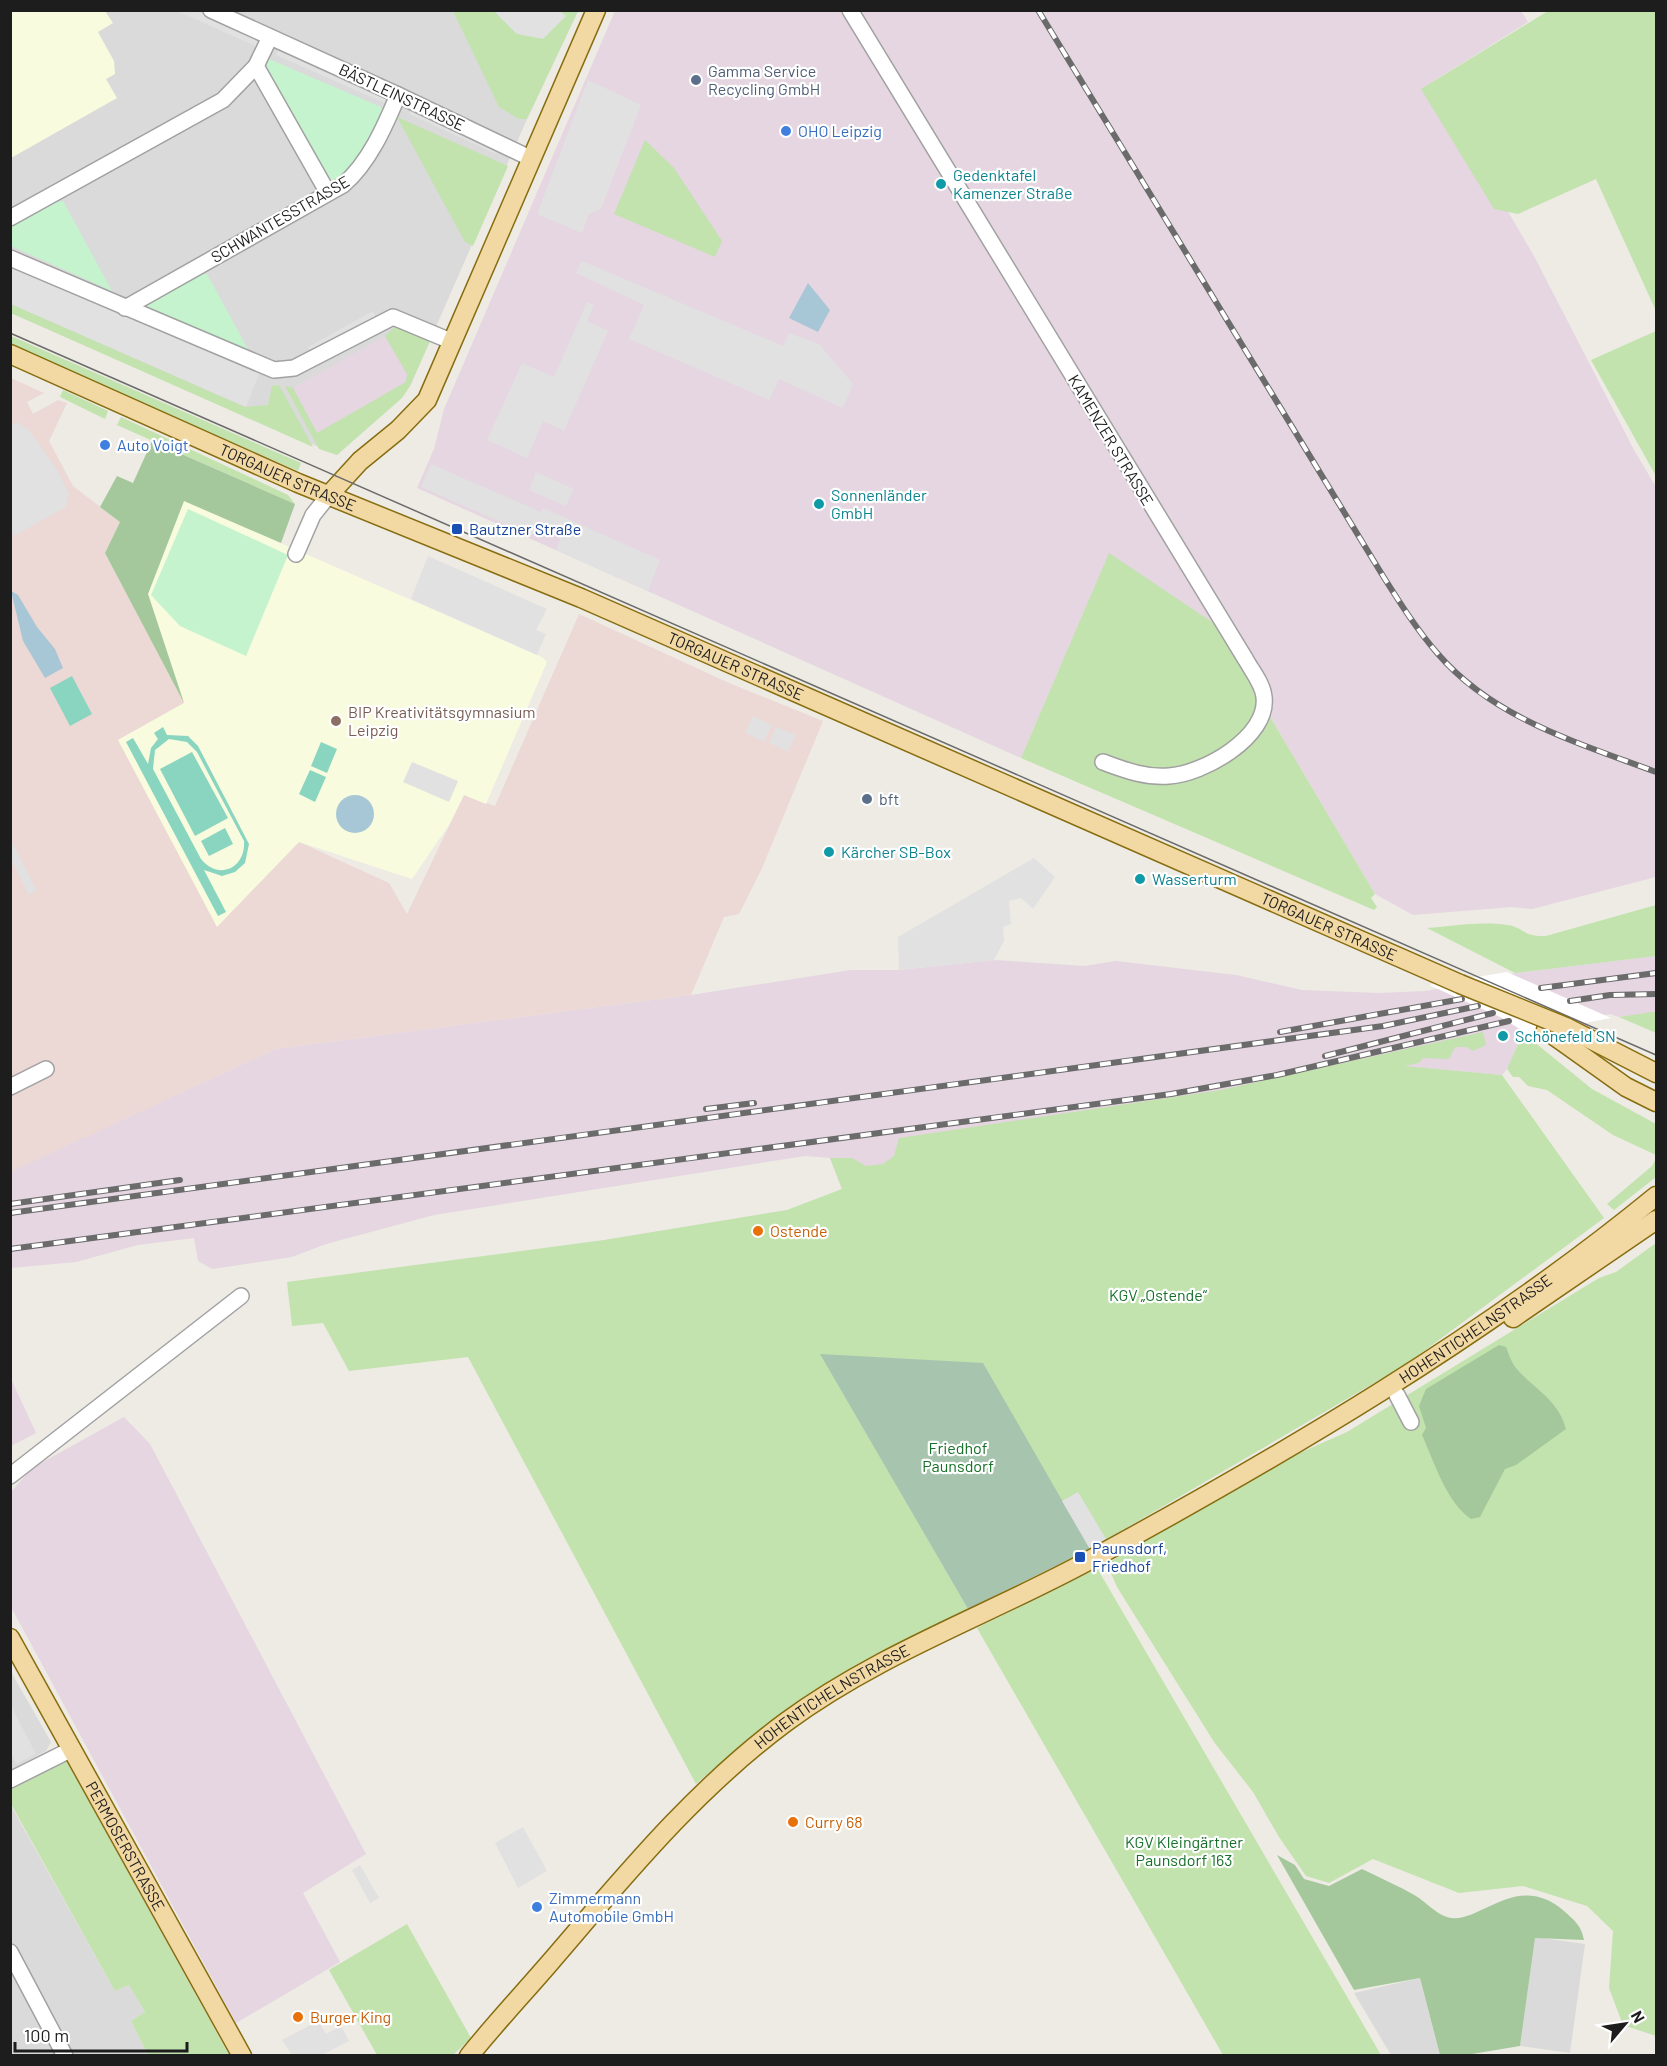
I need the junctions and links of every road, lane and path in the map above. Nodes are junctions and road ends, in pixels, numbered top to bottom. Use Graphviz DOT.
graph roads {
  1 [pos="211,10"];
  2 [pos="596,10"];
  3 [pos="850,10"];
  4 [pos="270,37"];
  5 [pos="256,66"];
  6 [pos="398,95"];
  7 [pos="532,159"];
  8 [pos="328,193"];
  9 [pos="10,218"];
  10 [pos="10,258"];
  11 [pos="125,308"];
  12 [pos="453,342"];
  13 [pos="10,354"];
  14 [pos="328,495"];
  15 [pos="296,554"];
  16 [pos="1102,762"];
  17 [pos="1457,982"];
  18 [pos="46,1069"];
  19 [pos="1656,1073"];
  20 [pos="10,1087"];
  21 [pos="1656,1102"];
  22 [pos="1656,1196"];
  23 [pos="1656,1220"];
  24 [pos="241,1296"];
  25 [pos="1397,1395"];
  26 [pos="1411,1422"];
  27 [pos="1284,1450"];
  28 [pos="10,1476"];
  29 [pos="10,1638"];
  30 [pos="72,1749"];
  31 [pos="10,1780"];
  32 [pos="10,1952"];
  33 [pos="65,2055"];
  34 [pos="242,2055"];
  35 [pos="469,2055"];
  1 -- 4 [label="street, BÄSTLEINSTRASSE"];
  2 -- 7 [label="main road"];
  3 -- 16 [label="street, KAMENZER STRASSE"];
  4 -- 5 [label="street"];
  4 -- 6 [label="street, BÄSTLEINSTRASSE"];
  5 -- 8 [label="street"];
  5 -- 9 [label="street"];
  6 -- 7 [label="street, BÄSTLEINSTRASSE"];
  6 -- 8 [label="street, SCHWANTESSTRASSE"];
  7 -- 12 [label="main road"];
  8 -- 11 [label="street, SCHWANTESSTRASSE"];
  10 -- 11 [label="street"];
  11 -- 12 [label="street"];
  12 -- 14 [label="main road"];
  13 -- 14 [label="main road, TORGAUER STRASSE"];
  14 -- 15 [label="street"];
  14 -- 17 [label="main road, TORGAUER STRASSE"];
  17 -- 19 [label="main road, TORGAUER STRASSE, bridge"];
  17 -- 21 [label="main road, TORGAUER STRASSE, bridge"];
  18 -- 20 [label="street"];
  22 -- 27 [label="main road, HOHENTICHELNSTRASSE"];
  23 -- 25 [label="main road, HOHENTICHELNSTRASSE"];
  24 -- 28 [label="street"];
  25 -- 26 [label="street"];
  25 -- 27 [label="main road, HOHENTICHELNSTRASSE"];
  27 -- 35 [label="main road, HOHENTICHELNSTRASSE"];
  29 -- 30 [label="main road, PERMOSERSTRASSE"];
  30 -- 31 [label="street"];
  30 -- 34 [label="main road, PERMOSERSTRASSE"];
  32 -- 33 [label="street"];
}
